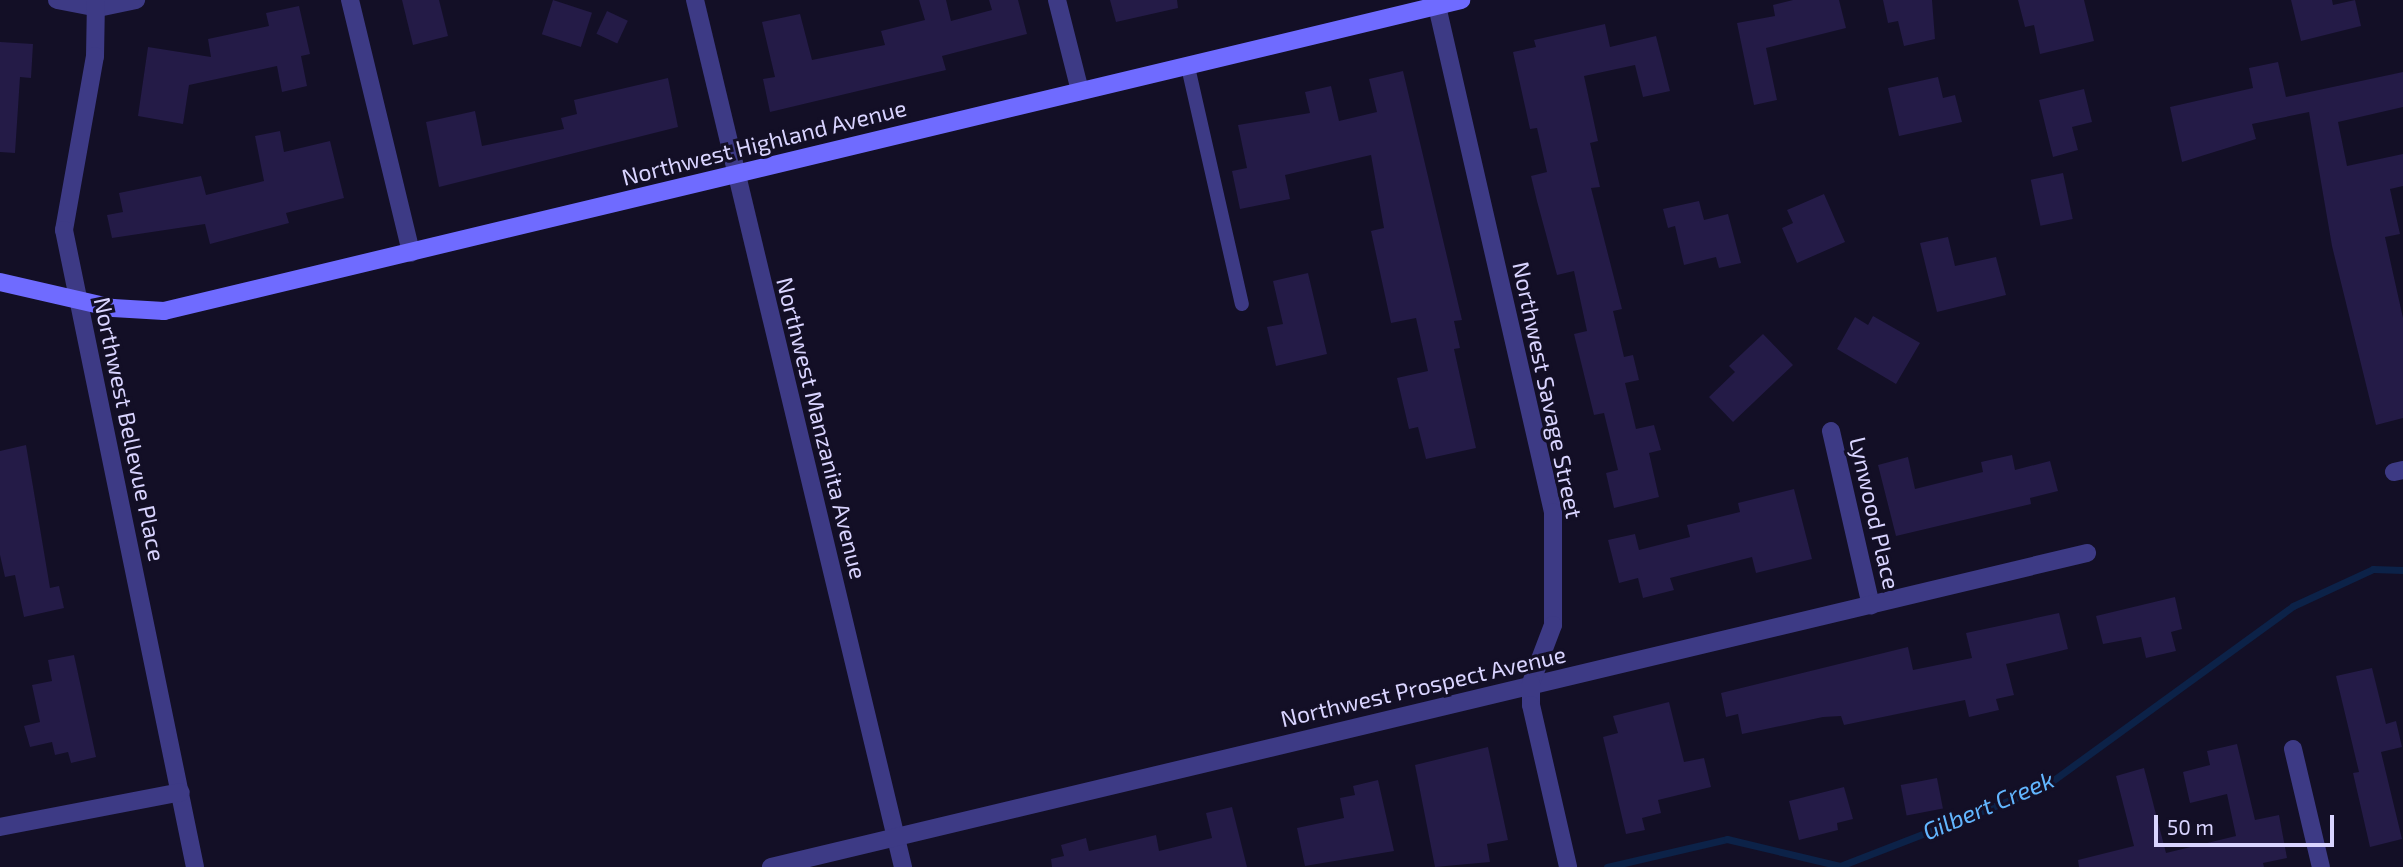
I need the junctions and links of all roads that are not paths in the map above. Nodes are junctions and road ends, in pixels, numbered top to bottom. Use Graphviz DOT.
graph roads {
  1 [pos="57,0"];
  2 [pos="136,0"];
  3 [pos="350,0"];
  4 [pos="695,0"];
  5 [pos="1058,0"];
  6 [pos="1461,0"];
  7 [pos="97,4"];
  8 [pos="1437,6"];
  9 [pos="1188,67"];
  10 [pos="1080,91"];
  11 [pos="736,174"];
  12 [pos="411,253"];
  13 [pos="0,282"];
  14 [pos="78,298"];
  15 [pos="1242,304"];
  16 [pos="1830,431"];
  17 [pos="2087,553"];
  18 [pos="1871,606"];
  19 [pos="1531,683"];
  20 [pos="2292,749"];
  21 [pos="181,792"];
  22 [pos="0,827"];
  23 [pos="896,837"];
  24 [pos="195,867"];
  25 [pos="771,867"];
  26 [pos="903,867"];
  27 [pos="1568,867"];
  28 [pos="2321,867"];
  1 -- 7 [label="street"];
  2 -- 7 [label="street"];
  3 -- 12 [label="street"];
  4 -- 11 [label="street, Northwest Manzanita Avenue"];
  5 -- 10 [label="street"];
  6 -- 8 [label="main road, Northwest Highland Avenue"];
  7 -- 14 [label="street, Northwest Bellevue Place"];
  8 -- 9 [label="main road, Northwest Highland Avenue"];
  8 -- 19 [label="street, Northwest Savage Street"];
  9 -- 10 [label="main road, Northwest Highland Avenue"];
  9 -- 15 [label="lane"];
  10 -- 11 [label="main road, Northwest Highland Avenue"];
  11 -- 12 [label="main road, Northwest Highland Avenue"];
  11 -- 23 [label="street, Northwest Manzanita Avenue"];
  12 -- 14 [label="main road, Northwest Highland Avenue"];
  13 -- 14 [label="main road, Northwest Highland Avenue"];
  14 -- 21 [label="street, Northwest Bellevue Place"];
  16 -- 18 [label="street, Lynwood Place"];
  17 -- 18 [label="street, Northwest Prospect Avenue"];
  18 -- 19 [label="street, Northwest Prospect Avenue"];
  19 -- 23 [label="street, Northwest Prospect Avenue"];
  19 -- 27 [label="street, Northwest Savage Street"];
  20 -- 28 [label="street"];
  21 -- 22 [label="street"];
  21 -- 24 [label="street, Northwest Bellevue Place"];
  23 -- 25 [label="street, Northwest Prospect Avenue"];
  23 -- 26 [label="street, Northwest Manzanita Avenue"];
}
